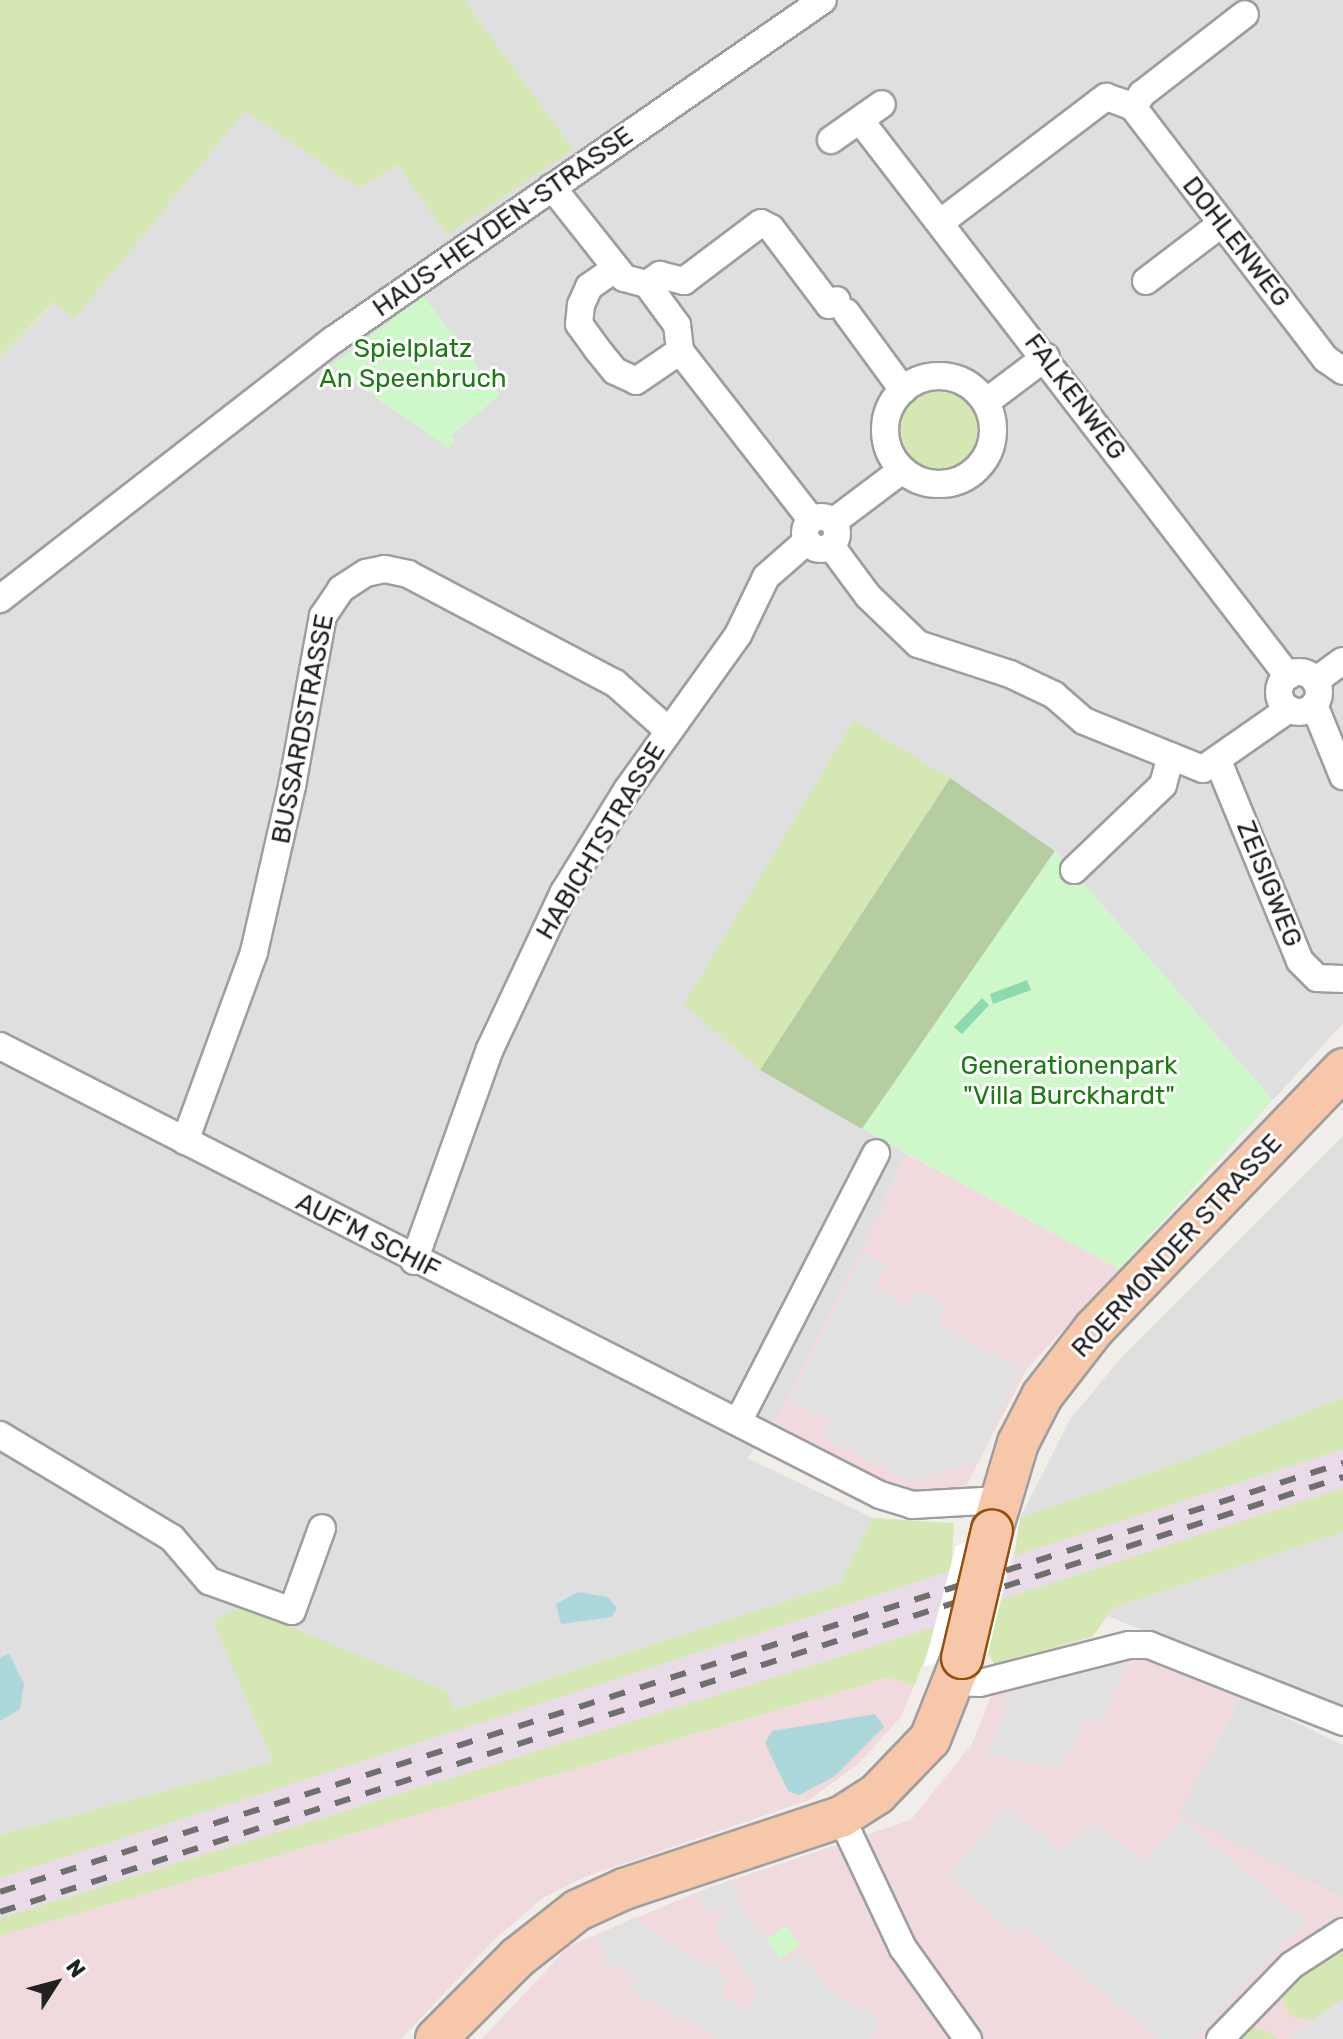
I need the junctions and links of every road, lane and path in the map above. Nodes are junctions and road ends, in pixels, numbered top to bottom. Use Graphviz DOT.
graph roads {
  1 [pos="823,0"];
  2 [pos="1245,14"];
  3 [pos="882,104"];
  4 [pos="1133,107"];
  5 [pos="860,120"];
  6 [pos="831,140"];
  7 [pos="552,187"];
  8 [pos="941,222"];
  9 [pos="1221,224"];
  10 [pos="616,268"];
  11 [pos="1146,281"];
  12 [pos="647,284"];
  13 [pos="680,351"];
  14 [pos="1046,357"];
  15 [pos="1343,371"];
  16 [pos="903,390"];
  17 [pos="986,402"];
  18 [pos="902,470"];
  19 [pos="820,532"];
  20 [pos="0,599"];
  21 [pos="1343,661"];
  22 [pos="1306,698"];
  23 [pos="669,731"];
  24 [pos="1171,756"];
  25 [pos="1218,761"];
  26 [pos="1343,776"];
  27 [pos="1074,870"];
  28 [pos="1343,979"];
  29 [pos="0,1046"];
  30 [pos="1343,1069"];
  31 [pos="185,1141"];
  32 [pos="876,1153"];
  33 [pos="414,1261"];
  34 [pos="738,1422"];
  35 [pos="0,1435"];
  36 [pos="996,1515"];
  37 [pos="322,1528"];
  38 [pos="958,1670"];
  39 [pos="1343,1722"];
  40 [pos="841,1817"];
  41 [pos="1343,1932"];
  42 [pos="436,2039"];
  43 [pos="968,2039"];
  44 [pos="1220,2039"];
  1 -- 7 [label="street, HAUS-HEYDEN-STRASSE"];
  2 -- 4 [label="street"];
  3 -- 5 [label="street"];
  4 -- 8 [label="street"];
  4 -- 9 [label="street, DOHLENWEG"];
  5 -- 6 [label="street"];
  5 -- 8 [label="street, FALKENWEG"];
  7 -- 10 [label="street"];
  7 -- 20 [label="street, HAUS-HEYDEN-STRASSE"];
  8 -- 14 [label="street, FALKENWEG"];
  9 -- 11 [label="street"];
  9 -- 15 [label="street, DOHLENWEG"];
  10 -- 12 [label="street"];
  10 -- 13 [label="street"];
  12 -- 13 [label="street"];
  12 -- 16 [label="street"];
  13 -- 19 [label="street"];
  14 -- 17 [label="street"];
  14 -- 22 [label="street, FALKENWEG"];
  16 -- 17 [label="street"];
  16 -- 18 [label="street"];
  17 -- 18 [label="street"];
  18 -- 19 [label="street, HABICHTSTRASSE"];
  19 -- 23 [label="street, HABICHTSTRASSE"];
  19 -- 24 [label="street"];
  21 -- 22 [label="street"];
  22 -- 25 [label="street"];
  22 -- 26 [label="street"];
  23 -- 31 [label="street, BUSSARDSTRASSE"];
  23 -- 33 [label="street, HABICHTSTRASSE"];
  24 -- 25 [label="street"];
  24 -- 27 [label="street"];
  25 -- 28 [label="street, ZEISIGWEG"];
  29 -- 31 [label="street, AUF'M SCHIF"];
  30 -- 36 [label="main road, ROERMONDER STRASSE"];
  31 -- 33 [label="street, AUF'M SCHIF"];
  32 -- 34 [label="street"];
  33 -- 34 [label="street, AUF'M SCHIF"];
  34 -- 36 [label="street, AUF'M SCHIF"];
  35 -- 37 [label="street"];
  36 -- 38 [label="main road, ROERMONDER STRASSE, bridge"];
  38 -- 39 [label="street"];
  38 -- 40 [label="main road, ROERMONDER STRASSE"];
  40 -- 42 [label="main road, ROERMONDER STRASSE"];
  40 -- 43 [label="street"];
  41 -- 44 [label="street"];
}
